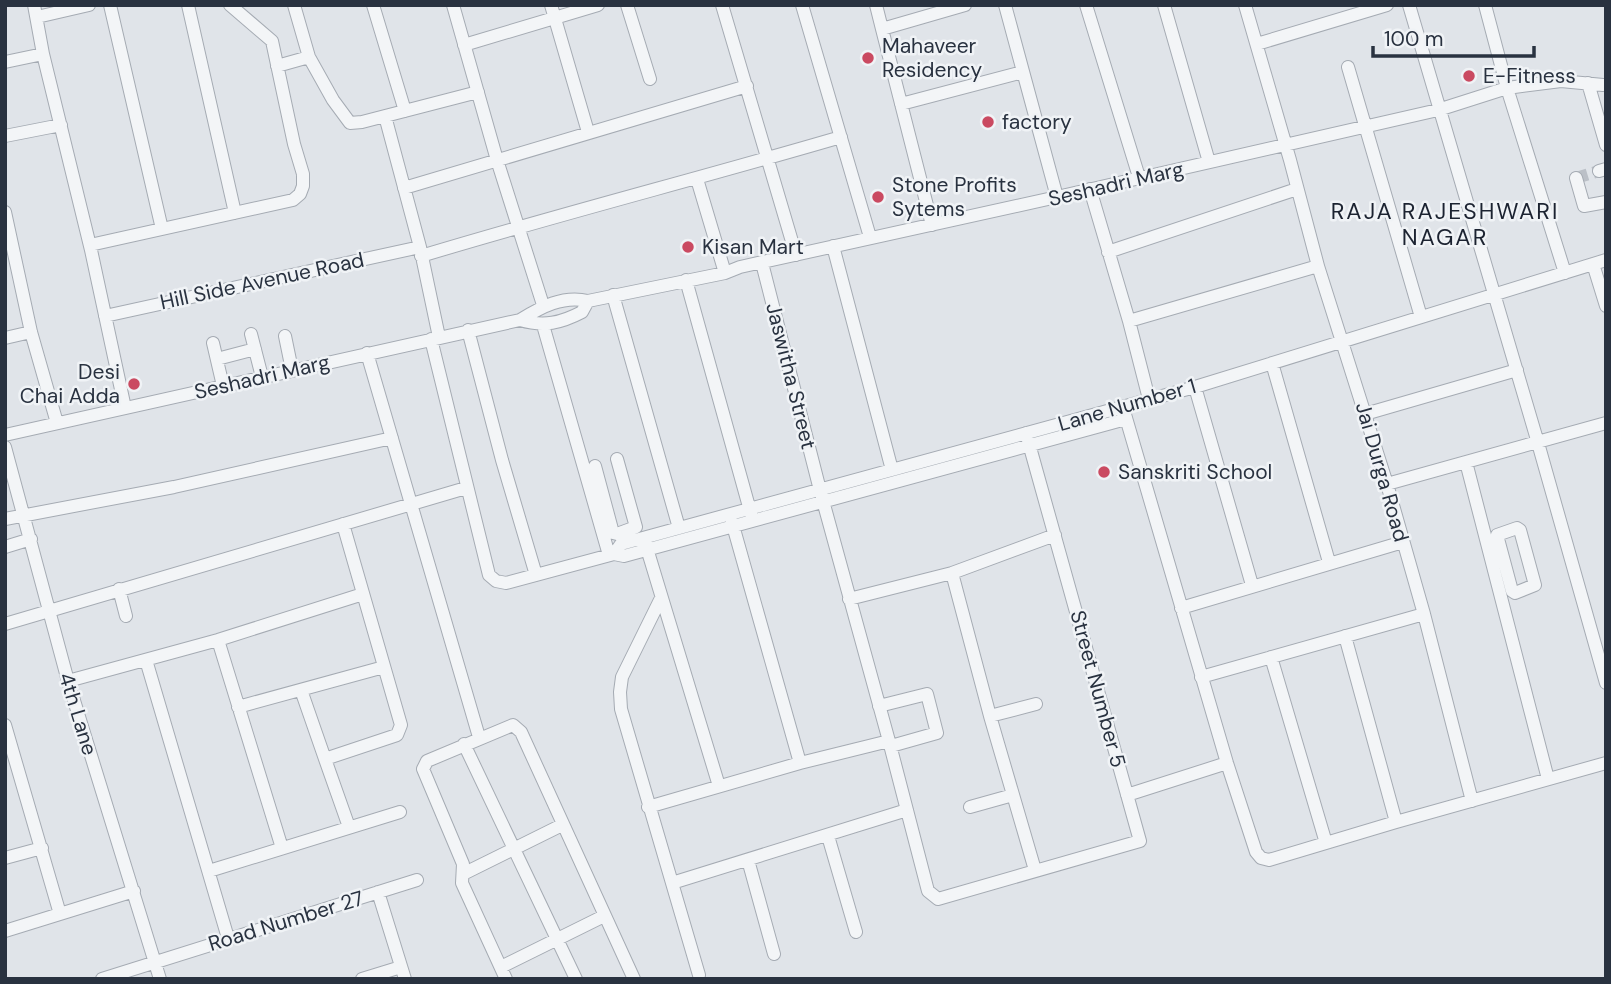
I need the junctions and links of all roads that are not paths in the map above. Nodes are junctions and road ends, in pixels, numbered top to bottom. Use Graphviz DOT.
graph roads {
  1 [pos="89,5"];
  2 [pos="110,5"];
  3 [pos="188,5"];
  4 [pos="230,5"];
  5 [pos="294,5"];
  6 [pos="373,5"];
  7 [pos="453,5"];
  8 [pos="598,5"];
  9 [pos="627,5"];
  10 [pos="722,5"];
  11 [pos="802,5"];
  12 [pos="876,5"];
  13 [pos="965,5"];
  14 [pos="1004,5"];
  15 [pos="1086,5"];
  16 [pos="1164,5"];
  17 [pos="1245,5"];
  18 [pos="1387,5"];
  19 [pos="1409,5"];
  20 [pos="1485,5"];
  21 [pos="35,11"];
  22 [pos="553,12"];
  23 [pos="882,29"];
  24 [pos="1256,44"];
  25 [pos="464,45"];
  26 [pos="43,54"];
  27 [pos="309,57"];
  28 [pos="5,62"];
  29 [pos="277,66"];
  30 [pos="1348,67"];
  31 [pos="1023,72"];
  32 [pos="650,79"];
  33 [pos="1588,83"];
  34 [pos="1605,84"];
  35 [pos="747,86"];
  36 [pos="1507,88"];
  37 [pos="478,92"];
  38 [pos="901,104"];
  39 [pos="1438,110"];
  40 [pos="405,111"];
  41 [pos="385,116"];
  42 [pos="61,125"];
  43 [pos="1365,127"];
  44 [pos="589,132"];
  45 [pos="5,136"];
  46 [pos="841,137"];
  47 [pos="1286,144"];
  48 [pos="1606,145"];
  49 [pos="768,159"];
  50 [pos="497,160"];
  51 [pos="1209,162"];
  52 [pos="1139,177"];
  53 [pos="1576,178"];
  54 [pos="697,179"];
  55 [pos="404,188"];
  56 [pos="1090,189"];
  57 [pos="1297,189"];
  58 [pos="1057,197"];
  59 [pos="1606,202"];
  60 [pos="5,212"];
  61 [pos="236,213"];
  62 [pos="932,225"];
  63 [pos="517,226"];
  64 [pos="162,229"];
  65 [pos="870,237"];
  66 [pos="90,245"];
  67 [pos="833,246"];
  68 [pos="420,251"];
  69 [pos="1108,252"];
  70 [pos="796,255"];
  71 [pos="1606,260"];
  72 [pos="762,263"];
  73 [pos="1593,264"];
  74 [pos="1318,265"];
  75 [pos="724,273"];
  76 [pos="1564,273"];
  77 [pos="686,280"];
  78 [pos="613,295"];
  79 [pos="1494,295"];
  80 [pos="588,301"];
  81 [pos="543,305"];
  82 [pos="1606,306"];
  83 [pos="105,316"];
  84 [pos="1421,317"];
  85 [pos="520,320"];
  86 [pos="1129,321"];
  87 [pos="543,325"];
  88 [pos="468,330"];
  89 [pos="31,332"];
  90 [pos="251,334"];
  91 [pos="285,336"];
  92 [pos="5,338"];
  93 [pos="435,338"];
  94 [pos="1343,341"];
  95 [pos="213,343"];
  96 [pos="255,349"];
  97 [pos="367,353"];
  98 [pos="216,359"];
  99 [pos="1272,363"];
  100 [pos="292,370"];
  101 [pos="1517,370"];
  102 [pos="262,377"];
  103 [pos="223,386"];
  104 [pos="1195,387"];
  105 [pos="1150,399"];
  106 [pos="125,408"];
  107 [pos="1124,413"];
  108 [pos="1365,414"];
  109 [pos="57,423"];
  110 [pos="1606,423"];
  111 [pos="5,435"];
  112 [pos="392,438"];
  113 [pos="1028,439"];
  114 [pos="1538,443"];
  115 [pos="5,447"];
  116 [pos="617,459"];
  117 [pos="1466,462"];
  118 [pos="595,466"];
  119 [pos="892,470"];
  120 [pos="1387,484"];
  121 [pos="466,488"];
  122 [pos="626,488"];
  123 [pos="821,496"];
  124 [pos="598,497"];
  125 [pos="412,504"];
  126 [pos="24,514"];
  127 [pos="751,515"];
  128 [pos="5,519"];
  129 [pos="731,521"];
  130 [pos="343,524"];
  131 [pos="679,528"];
  132 [pos="1055,535"];
  133 [pos="31,539"];
  134 [pos="1403,542"];
  135 [pos="646,544"];
  136 [pos="5,547"];
  137 [pos="1494,547"];
  138 [pos="611,554"];
  139 [pos="1329,562"];
  140 [pos="952,573"];
  141 [pos="536,575"];
  142 [pos="1504,584"];
  143 [pos="1252,585"];
  144 [pos="119,589"];
  145 [pos="363,594"];
  146 [pos="661,598"];
  147 [pos="849,599"];
  148 [pos="1181,608"];
  149 [pos="47,610"];
  150 [pos="1424,614"];
  151 [pos="126,616"];
  152 [pos="5,624"];
  153 [pos="1345,636"];
  154 [pos="218,640"];
  155 [pos="1271,657"];
  156 [pos="146,660"];
  157 [pos="384,667"];
  158 [pos="1201,677"];
  159 [pos="68,681"];
  160 [pos="1606,682"];
  161 [pos="301,690"];
  162 [pos="1035,704"];
  163 [pos="880,706"];
  164 [pos="238,707"];
  165 [pos="990,716"];
  166 [pos="5,725"];
  167 [pos="479,737"];
  168 [pos="890,743"];
  169 [pos="464,744"];
  170 [pos="326,759"];
  171 [pos="800,763"];
  172 [pos="1227,763"];
  173 [pos="1606,763"];
  174 [pos="1548,779"];
  175 [pos="719,786"];
  176 [pos="1013,795"];
  177 [pos="1127,795"];
  178 [pos="1472,801"];
  179 [pos="649,807"];
  180 [pos="970,807"];
  181 [pos="907,810"];
  182 [pos="400,812"];
  183 [pos="1396,821"];
  184 [pos="562,825"];
  185 [pos="349,827"];
  186 [pos="828,836"];
  187 [pos="1326,843"];
  188 [pos="42,848"];
  189 [pos="282,848"];
  190 [pos="514,849"];
  191 [pos="5,858"];
  192 [pos="748,860"];
  193 [pos="1035,870"];
  194 [pos="209,871"];
  195 [pos="463,874"];
  196 [pos="417,880"];
  197 [pos="672,883"];
  198 [pos="134,891"];
  199 [pos="378,892"];
  200 [pos="60,914"];
  201 [pos="604,916"];
  202 [pos="5,931"];
  203 [pos="856,932"];
  204 [pos="228,938"];
  205 [pos="558,939"];
  206 [pos="774,954"];
  207 [pos="155,961"];
  208 [pos="403,973"];
  209 [pos="504,973"];
  210 [pos="699,975"];
  211 [pos="103,979"];
  212 [pos="160,979"];
  213 [pos="362,979"];
  214 [pos="576,979"];
  215 [pos="634,979"];
  1 -- 21 [label="street"];
  2 -- 64 [label="street"];
  3 -- 61 [label="street"];
  4 -- 29 [label="street"];
  5 -- 27 [label="street"];
  6 -- 40 [label="street"];
  7 -- 25 [label="street"];
  8 -- 22 [label="street"];
  9 -- 32 [label="street"];
  10 -- 35 [label="street"];
  11 -- 46 [label="street"];
  12 -- 23 [label="street"];
  13 -- 23 [label="street"];
  14 -- 31 [label="street"];
  15 -- 52 [label="street"];
  16 -- 51 [label="street"];
  17 -- 24 [label="street, Jai Durga Road"];
  18 -- 24 [label="street"];
  19 -- 39 [label="street"];
  20 -- 36 [label="street"];
  21 -- 26 [label="street"];
  22 -- 25 [label="street"];
  22 -- 44 [label="street"];
  23 -- 38 [label="street"];
  24 -- 47 [label="street, Jai Durga Road"];
  25 -- 37 [label="street"];
  26 -- 28 [label="street"];
  26 -- 42 [label="street"];
  27 -- 29 [label="street"];
  27 -- 41 [label="street"];
  29 -- 61 [label="street"];
  30 -- 43 [label="street"];
  31 -- 38 [label="street"];
  31 -- 58 [label="street"];
  33 -- 34 [label="street, Seshadri Marg"];
  33 -- 36 [label="street, Seshadri Marg"];
  33 -- 48 [label="street"];
  35 -- 44 [label="street"];
  35 -- 49 [label="street"];
  36 -- 39 [label="street, Seshadri Marg"];
  36 -- 76 [label="street"];
  37 -- 40 [label="street"];
  37 -- 50 [label="street"];
  38 -- 62 [label="street"];
  39 -- 43 [label="street, Seshadri Marg"];
  39 -- 79 [label="street"];
  40 -- 41 [label="street"];
  41 -- 55 [label="street"];
  42 -- 45 [label="street"];
  42 -- 66 [label="street"];
  43 -- 47 [label="street, Seshadri Marg"];
  43 -- 84 [label="street"];
  44 -- 50 [label="street"];
  46 -- 49 [label="street, Hill Side Avenue Road"];
  46 -- 65 [label="street"];
  47 -- 51 [label="street, Seshadri Marg"];
  47 -- 57 [label="street, Jai Durga Road"];
  49 -- 54 [label="street, Hill Side Avenue Road"];
  49 -- 70 [label="street"];
  50 -- 55 [label="street"];
  50 -- 63 [label="street"];
  51 -- 52 [label="street, Seshadri Marg"];
  52 -- 56 [label="street, Seshadri Marg"];
  53 -- 59 [label="street"];
  54 -- 63 [label="street, Hill Side Avenue Road"];
  54 -- 75 [label="street"];
  55 -- 68 [label="street"];
  56 -- 58 [label="street, Seshadri Marg"];
  56 -- 69 [label="street"];
  57 -- 69 [label="street"];
  57 -- 74 [label="street, Jai Durga Road"];
  58 -- 62 [label="street, Seshadri Marg"];
  60 -- 89 [label="street"];
  61 -- 64 [label="street"];
  62 -- 65 [label="street, Seshadri Marg"];
  63 -- 68 [label="street, Hill Side Avenue Road"];
  63 -- 81 [label="street"];
  64 -- 66 [label="street"];
  65 -- 67 [label="street, Seshadri Marg"];
  66 -- 83 [label="street"];
  67 -- 70 [label="street, Seshadri Marg"];
  67 -- 119 [label="street"];
  68 -- 83 [label="street, Hill Side Avenue Road"];
  68 -- 93 [label="street"];
  69 -- 86 [label="street"];
  70 -- 72 [label="street, Seshadri Marg"];
  71 -- 73 [label="street, Lane Number 1"];
  72 -- 75 [label="street, Seshadri Marg"];
  72 -- 123 [label="street, Jaswitha Street"];
  73 -- 76 [label="street, Lane Number 1"];
  73 -- 82 [label="street"];
  74 -- 86 [label="street"];
  74 -- 94 [label="street, Jai Durga Road"];
  75 -- 77 [label="street, Seshadri Marg"];
  76 -- 79 [label="street, Lane Number 1"];
  77 -- 78 [label="street, Seshadri Marg"];
  77 -- 127 [label="street"];
  78 -- 80 [label="street, Seshadri Marg"];
  78 -- 131 [label="street"];
  79 -- 84 [label="street, Lane Number 1"];
  79 -- 101 [label="street"];
  80 -- 81 [label="street, Seshadri Marg"];
  80 -- 87 [label="street, Seshadri Marg"];
  81 -- 85 [label="street, Seshadri Marg"];
  83 -- 106 [label="street"];
  84 -- 94 [label="street, Lane Number 1"];
  85 -- 87 [label="street, Seshadri Marg"];
  85 -- 88 [label="street, Seshadri Marg"];
  86 -- 105 [label="street"];
  87 -- 124 [label="street"];
  88 -- 93 [label="street, Seshadri Marg"];
  88 -- 141 [label="street"];
  89 -- 92 [label="street"];
  89 -- 109 [label="street"];
  90 -- 96 [label="street"];
  91 -- 100 [label="street"];
  93 -- 97 [label="street, Seshadri Marg"];
  93 -- 121 [label="street"];
  94 -- 99 [label="street, Lane Number 1"];
  94 -- 108 [label="street, Jai Durga Road"];
  95 -- 98 [label="street"];
  96 -- 98 [label="street"];
  96 -- 102 [label="street"];
  97 -- 100 [label="street, Seshadri Marg"];
  97 -- 112 [label="street"];
  98 -- 103 [label="street"];
  99 -- 104 [label="street, Lane Number 1"];
  99 -- 139 [label="street"];
  100 -- 102 [label="street, Seshadri Marg"];
  101 -- 108 [label="street"];
  101 -- 114 [label="street"];
  102 -- 103 [label="street, Seshadri Marg"];
  103 -- 106 [label="street, Seshadri Marg"];
  104 -- 105 [label="street, Lane Number 1"];
  104 -- 143 [label="street"];
  105 -- 107 [label="street, Lane Number 1"];
  106 -- 109 [label="street, Seshadri Marg"];
  107 -- 113 [label="street, Lane Number 1"];
  107 -- 148 [label="street"];
  108 -- 120 [label="street, Jai Durga Road"];
  109 -- 111 [label="street, Seshadri Marg"];
  110 -- 114 [label="street"];
  112 -- 125 [label="street"];
  112 -- 126 [label="street"];
  113 -- 119 [label="street"];
  113 -- 123 [label="street"];
  113 -- 132 [label="street, Street Number 5"];
  114 -- 117 [label="street"];
  114 -- 160 [label="street"];
  115 -- 126 [label="street, 4th Lane"];
  116 -- 122 [label="street"];
  117 -- 120 [label="street"];
  117 -- 137 [label="street"];
  118 -- 124 [label="street"];
  119 -- 123 [label="street"];
  120 -- 134 [label="street, Jai Durga Road"];
  121 -- 125 [label="street"];
  121 -- 141 [label="street"];
  122 -- 124 [label="street"];
  122 -- 124 [label="street"];
  123 -- 127 [label="street"];
  123 -- 147 [label="street, Jaswitha Street"];
  124 -- 138 [label="street"];
  125 -- 130 [label="street"];
  125 -- 167 [label="street"];
  126 -- 128 [label="street"];
  126 -- 133 [label="street, 4th Lane"];
  127 -- 129 [label="street"];
  129 -- 131 [label="street"];
  129 -- 135 [label="street"];
  129 -- 171 [label="street"];
  130 -- 144 [label="street"];
  130 -- 145 [label="street"];
  131 -- 135 [label="street"];
  132 -- 140 [label="street"];
  132 -- 177 [label="street, Street Number 5"];
  133 -- 136 [label="street"];
  133 -- 149 [label="street, 4th Lane"];
  134 -- 139 [label="street"];
  134 -- 150 [label="street, Jai Durga Road"];
  135 -- 138 [label="street"];
  135 -- 146 [label="street"];
  137 -- 142 [label="street"];
  137 -- 142 [label="street"];
  138 -- 141 [label="street"];
  139 -- 143 [label="street"];
  140 -- 147 [label="street"];
  140 -- 165 [label="street"];
  142 -- 174 [label="street"];
  143 -- 148 [label="street"];
  144 -- 149 [label="street"];
  144 -- 151 [label="street"];
  145 -- 154 [label="street"];
  145 -- 157 [label="street"];
  146 -- 175 [label="street"];
  146 -- 179 [label="street"];
  147 -- 163 [label="street, Jaswitha Street"];
  148 -- 158 [label="street"];
  149 -- 152 [label="street"];
  149 -- 159 [label="street, 4th Lane"];
  150 -- 153 [label="street"];
  150 -- 178 [label="street, Jai Durga Road"];
  153 -- 155 [label="street"];
  153 -- 183 [label="street"];
  154 -- 156 [label="street"];
  154 -- 164 [label="street"];
  155 -- 158 [label="street"];
  155 -- 187 [label="street"];
  156 -- 159 [label="street"];
  156 -- 194 [label="street"];
  157 -- 161 [label="street"];
  157 -- 170 [label="street"];
  158 -- 172 [label="street"];
  159 -- 198 [label="street, 4th Lane"];
  161 -- 164 [label="street"];
  161 -- 170 [label="street"];
  162 -- 165 [label="street"];
  163 -- 168 [label="street, Jaswitha Street"];
  163 -- 168 [label="street"];
  164 -- 189 [label="street"];
  165 -- 176 [label="street"];
  166 -- 188 [label="street"];
  167 -- 169 [label="street"];
  167 -- 184 [label="street"];
  168 -- 171 [label="street"];
  168 -- 181 [label="street, Jaswitha Street"];
  169 -- 190 [label="street"];
  169 -- 195 [label="street"];
  170 -- 185 [label="street"];
  171 -- 175 [label="street"];
  172 -- 177 [label="street"];
  172 -- 187 [label="street"];
  173 -- 174 [label="street"];
  174 -- 178 [label="street"];
  175 -- 179 [label="street"];
  176 -- 180 [label="street"];
  176 -- 193 [label="street"];
  177 -- 193 [label="street, Street Number 5"];
  178 -- 183 [label="street"];
  179 -- 197 [label="street"];
  181 -- 186 [label="street"];
  181 -- 193 [label="street, Jaswitha Street"];
  182 -- 185 [label="street"];
  183 -- 187 [label="street"];
  184 -- 190 [label="street"];
  184 -- 201 [label="street"];
  185 -- 189 [label="street"];
  186 -- 192 [label="street"];
  186 -- 203 [label="street"];
  188 -- 191 [label="street"];
  188 -- 200 [label="street"];
  189 -- 194 [label="street"];
  190 -- 195 [label="street"];
  190 -- 205 [label="street"];
  192 -- 197 [label="street"];
  192 -- 206 [label="street"];
  194 -- 204 [label="street"];
  195 -- 209 [label="street"];
  196 -- 199 [label="street, Road Number 27"];
  197 -- 210 [label="street"];
  198 -- 200 [label="street"];
  198 -- 207 [label="street, 4th Lane"];
  199 -- 204 [label="street, Road Number 27"];
  199 -- 208 [label="street"];
  200 -- 202 [label="street"];
  201 -- 205 [label="street"];
  201 -- 215 [label="street"];
  204 -- 207 [label="street, Road Number 27"];
  205 -- 209 [label="street"];
  205 -- 214 [label="street"];
  207 -- 211 [label="street, Road Number 27"];
  207 -- 212 [label="street, 4th Lane"];
  208 -- 213 [label="street"];
}
